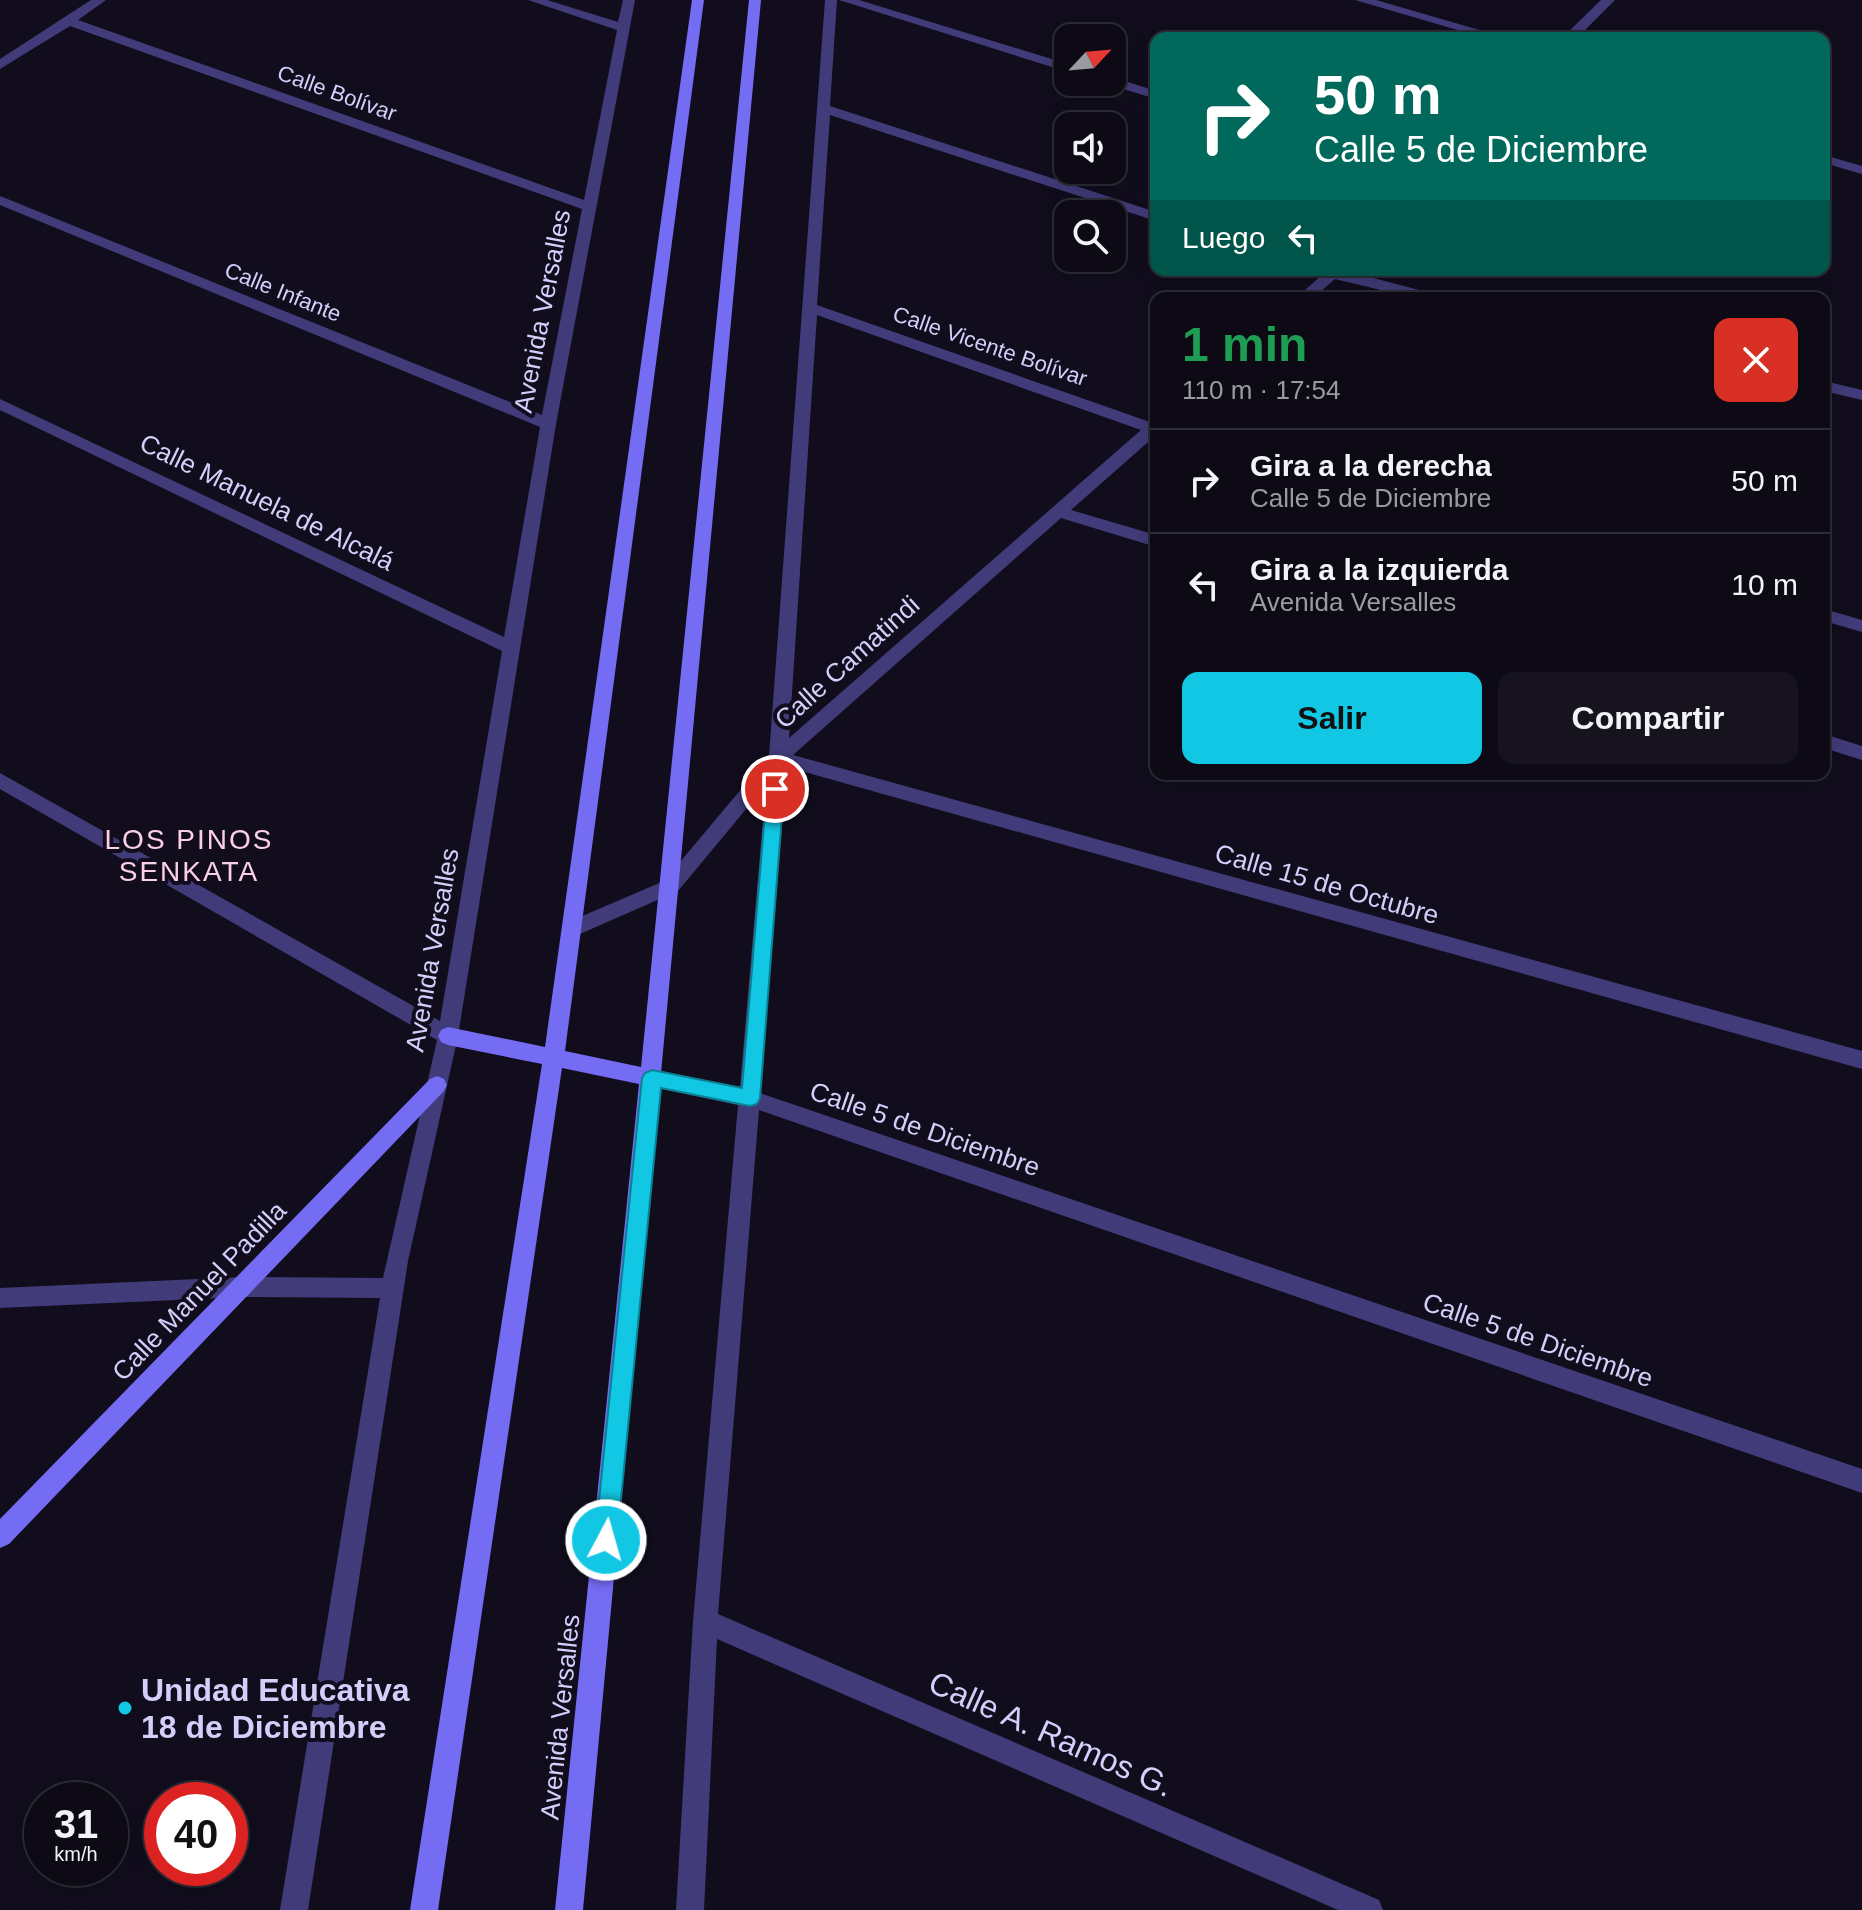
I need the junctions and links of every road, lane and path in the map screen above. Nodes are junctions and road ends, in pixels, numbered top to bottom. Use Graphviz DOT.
graph roads {
  1 [pos="100,0"];
  2 [pos="534,0"];
  3 [pos="629,0"];
  4 [pos="698,0"];
  5 [pos="755,0"];
  6 [pos="831,0"];
  7 [pos="845,0"];
  8 [pos="1361,0"];
  9 [pos="1609,0"];
  10 [pos="69,21"];
  11 [pos="623,28"];
  12 [pos="1478,32"];
  13 [pos="1575,32"];
  14 [pos="1054,64"];
  15 [pos="0,65"];
  16 [pos="1126,85"];
  17 [pos="1150,93"];
  18 [pos="823,108"];
  19 [pos="1830,161"];
  20 [pos="1862,170"];
  21 [pos="0,200"];
  22 [pos="590,207"];
  23 [pos="1150,215"];
  24 [pos="1324,276"];
  25 [pos="1344,276"];
  26 [pos="1310,292"];
  27 [pos="1409,292"];
  28 [pos="808,307"];
  29 [pos="1830,387"];
  30 [pos="1862,395"];
  31 [pos="0,404"];
  32 [pos="548,424"];
  33 [pos="1150,426"];
  34 [pos="1150,432"];
  35 [pos="1056,511"];
  36 [pos="1150,539"];
  37 [pos="1862,606"];
  38 [pos="1830,617"];
  39 [pos="1858,625"];
  40 [pos="511,648"];
  41 [pos="1830,743"];
  42 [pos="1862,753"];
  43 [pos="778,758"];
  44 [pos="0,780"];
  45 [pos="671,886"];
  46 [pos="573,929"];
  47 [pos="448,1036"];
  48 [pos="554,1058"];
  49 [pos="1862,1060"];
  50 [pos="652,1078"];
  51 [pos="437,1085"];
  52 [pos="750,1098"];
  53 [pos="242,1287"];
  54 [pos="393,1288"];
  55 [pos="0,1298"];
  56 [pos="1862,1481"];
  57 [pos="0,1536"];
  58 [pos="705,1621"];
  59 [pos="294,1910"];
  60 [pos="424,1910"];
  61 [pos="569,1910"];
  62 [pos="690,1910"];
  63 [pos="1369,1910"];
  1 -- 10 [label="street"];
  2 -- 11 [label="street"];
  3 -- 11 [label="street, Avenida Versalles"];
  4 -- 46 [label="street"];
  5 -- 45 [label="street, Avenida Versalles"];
  6 -- 18 [label="street"];
  7 -- 14 [label="street"];
  8 -- 12 [label="street"];
  9 -- 13 [label="street"];
  10 -- 15 [label="street"];
  10 -- 22 [label="street, Calle Bolívar"];
  11 -- 22 [label="street, Avenida Versalles"];
  16 -- 17 [label="street"];
  18 -- 23 [label="street"];
  18 -- 28 [label="street"];
  19 -- 20 [label="street"];
  21 -- 32 [label="street, Calle Infante"];
  22 -- 32 [label="street, Avenida Versalles"];
  24 -- 26 [label="street"];
  25 -- 27 [label="street"];
  28 -- 33 [label="street, Calle Vicente Bolívar"];
  28 -- 43 [label="street"];
  29 -- 30 [label="street"];
  31 -- 40 [label="street, Calle Manuela de Alcalá"];
  32 -- 40 [label="street, Avenida Versalles"];
  34 -- 35 [label="street, Calle Camatindi"];
  35 -- 36 [label="street"];
  35 -- 43 [label="street, Calle Camatindi"];
  37 -- 39 [label="street"];
  38 -- 39 [label="street"];
  40 -- 47 [label="street, Avenida Versalles"];
  41 -- 42 [label="street"];
  43 -- 45 [label="street, Calle Camatindi"];
  43 -- 49 [label="street, Calle 15 de Octubre"];
  43 -- 52 [label="street"];
  44 -- 47 [label="street, Calle 5 de Diciembre"];
  45 -- 46 [label="street, Calle Camatindi"];
  45 -- 50 [label="street, Avenida Versalles"];
  46 -- 48 [label="street"];
  47 -- 48 [label="street, Calle 5 de Diciembre"];
  47 -- 51 [label="street, Avenida Versalles"];
  48 -- 50 [label="street, Calle 5 de Diciembre"];
  48 -- 60 [label="street"];
  50 -- 52 [label="street, Calle 5 de Diciembre"];
  50 -- 61 [label="street, Avenida Versalles"];
  51 -- 53 [label="street, Calle Manuel Padilla"];
  51 -- 54 [label="street, Avenida Versalles"];
  52 -- 56 [label="street, Calle 5 de Diciembre"];
  52 -- 58 [label="street"];
  53 -- 54 [label="street"];
  53 -- 55 [label="street"];
  53 -- 57 [label="street, Calle Manuel Padilla"];
  54 -- 59 [label="street, Avenida Versalles"];
  58 -- 62 [label="street"];
  58 -- 63 [label="street, Calle A. Ramos G."];
}
